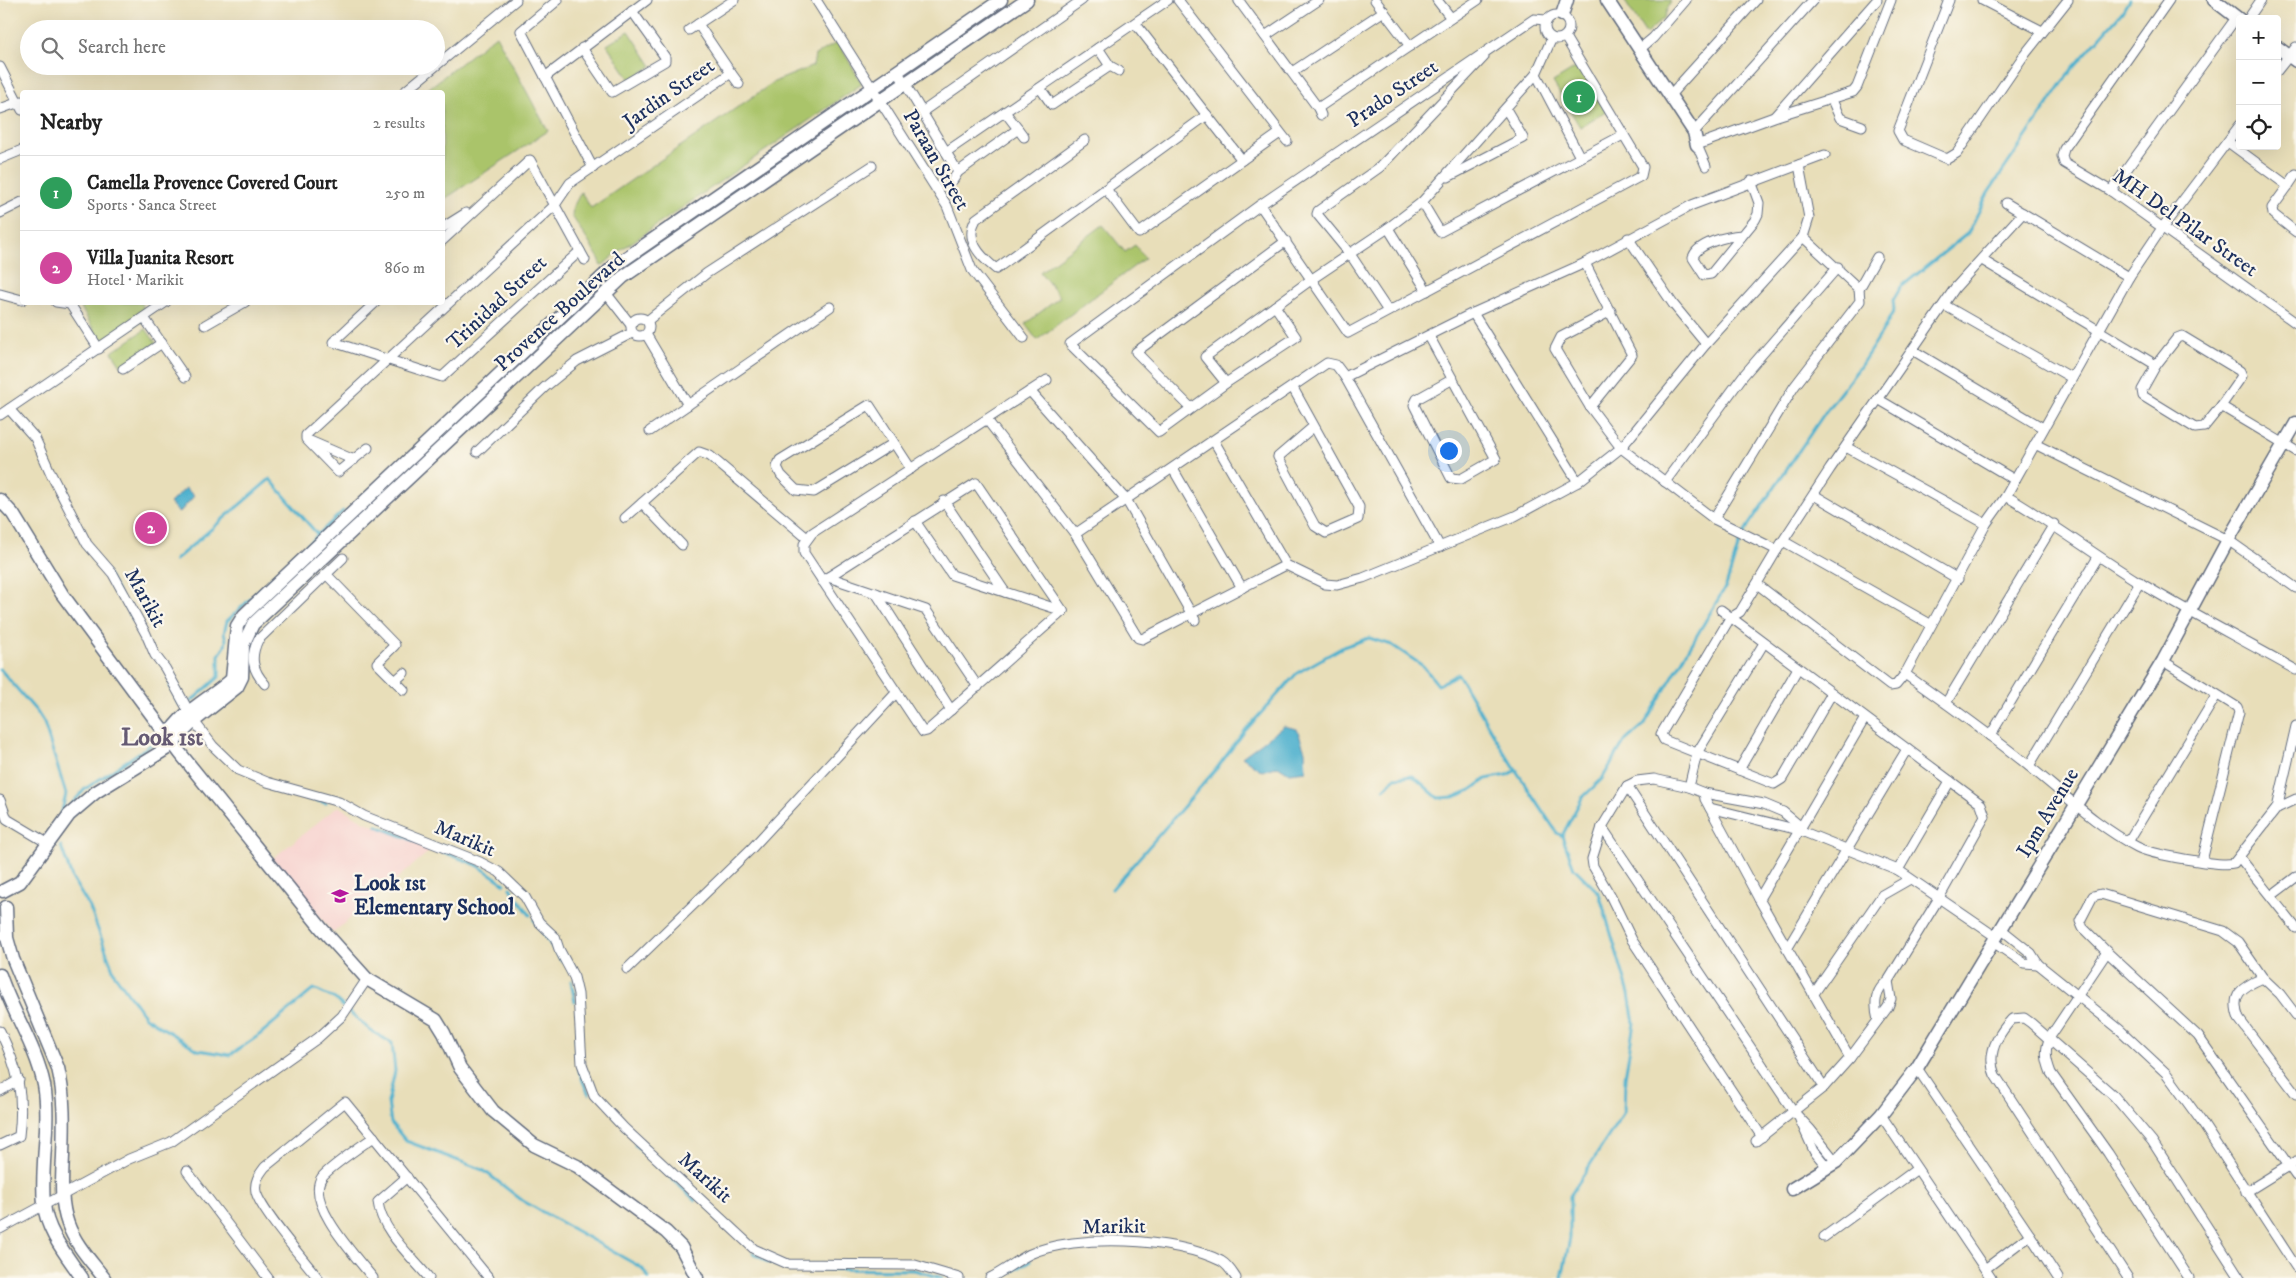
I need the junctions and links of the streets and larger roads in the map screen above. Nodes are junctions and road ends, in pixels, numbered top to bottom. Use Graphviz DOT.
graph roads {
  1 [pos="516,0"];
  2 [pos="558,0"];
  3 [pos="647,0"];
  4 [pos="734,0"];
  5 [pos="816,0"];
  6 [pos="1001,0"];
  7 [pos="1027,0"];
  8 [pos="1082,0"];
  9 [pos="1168,0"];
  10 [pos="1178,0"];
  11 [pos="1240,0"];
  12 [pos="1319,0"];
  13 [pos="1375,0"];
  14 [pos="1436,0"];
  15 [pos="1478,0"];
  16 [pos="1567,0"];
  17 [pos="1608,0"];
  18 [pos="1679,0"];
  19 [pos="1686,0"];
  20 [pos="1756,0"];
  21 [pos="1812,0"];
  22 [pos="1877,0"];
  23 [pos="1891,0"];
  24 [pos="1949,0"];
  25 [pos="1982,0"];
  26 [pos="2068,0"];
  27 [pos="2169,0"];
  28 [pos="2214,0"];
  29 [pos="2261,0"];
  30 [pos="1676,10"];
  31 [pos="632,11"];
  32 [pos="1384,11"];
  33 [pos="2236,15"];
  34 [pos="2245,15"];
  35 [pos="1562,16"];
  36 [pos="1451,18"];
  37 [pos="1546,20"];
  38 [pos="1135,22"];
  39 [pos="698,24"];
  40 [pos="2236,26"];
  41 [pos="689,30"];
  42 [pos="2042,31"];
  43 [pos="1265,36"];
  44 [pos="1564,37"];
  45 [pos="1552,38"];
  46 [pos="1410,46"];
  47 [pos="1495,46"];
  48 [pos="582,48"];
  49 [pos="1098,48"];
  50 [pos="1641,48"];
  51 [pos="2281,49"];
  52 [pos="2294,55"];
  53 [pos="445,58"];
  54 [pos="0,66"];
  55 [pos="1110,66"];
  56 [pos="2281,67"];
  57 [pos="1119,71"];
  58 [pos="898,72"];
  59 [pos="1292,72"];
  60 [pos="731,73"];
  61 [pos="1536,74"];
  62 [pos="425,75"];
  63 [pos="545,77"];
  64 [pos="739,84"];
  65 [pos="906,85"];
  66 [pos="1040,88"];
  67 [pos="873,89"];
  68 [pos="406,90"];
  69 [pos="1671,94"];
  70 [pos="1832,100"];
  71 [pos="882,101"];
  72 [pos="20,102"];
  73 [pos="20,104"];
  74 [pos="1506,108"];
  75 [pos="0,109"];
  76 [pos="922,112"];
  77 [pos="1005,112"];
  78 [pos="1207,115"];
  79 [pos="1774,117"];
  80 [pos="1862,126"];
  81 [pos="1018,129"];
  82 [pos="2236,131"];
  83 [pos="1694,132"];
  84 [pos="1280,133"];
  85 [pos="1624,135"];
  86 [pos="1024,137"];
  87 [pos="1085,140"];
  88 [pos="1287,141"];
  89 [pos="2228,142"];
  90 [pos="1697,145"];
  91 [pos="20,151"];
  92 [pos="946,152"];
  93 [pos="1825,155"];
  94 [pos="1580,157"];
  95 [pos="0,159"];
  96 [pos="1242,160"];
  97 [pos="1799,165"];
  98 [pos="872,166"];
  99 [pos="1706,166"];
  100 [pos="593,168"];
  101 [pos="2296,174"];
  102 [pos="1443,180"];
  103 [pos="1751,181"];
  104 [pos="2288,186"];
  105 [pos="1106,189"];
  106 [pos="2111,191"];
  107 [pos="1422,202"];
  108 [pos="20,203"];
  109 [pos="483,203"];
  110 [pos="2006,203"];
  111 [pos="1260,205"];
  112 [pos="555,206"];
  113 [pos="0,212"];
  114 [pos="2023,213"];
  115 [pos="445,226"];
  116 [pos="1388,228"];
  117 [pos="2162,228"];
  118 [pos="2296,232"];
  119 [pos="1742,235"];
  120 [pos="1803,237"];
  121 [pos="445,238"];
  122 [pos="1628,238"];
  123 [pos="1286,241"];
  124 [pos="580,250"];
  125 [pos="1350,254"];
  126 [pos="1877,257"];
  127 [pos="585,260"];
  128 [pos="1982,260"];
  129 [pos="1585,263"];
  130 [pos="613,267"];
  131 [pos="1838,267"];
  132 [pos="623,277"];
  133 [pos="2129,277"];
  134 [pos="1312,279"];
  135 [pos="1859,289"];
  136 [pos="1427,291"];
  137 [pos="606,293"];
  138 [pos="0,294"];
  139 [pos="20,299"];
  140 [pos="71,305"];
  141 [pos="162,305"];
  142 [pos="240,305"];
  143 [pos="372,305"];
  144 [pos="1944,305"];
  145 [pos="1275,306"];
  146 [pos="830,307"];
  147 [pos="1388,311"];
  148 [pos="1611,311"];
  149 [pos="1473,314"];
  150 [pos="145,319"];
  151 [pos="647,321"];
  152 [pos="2296,323"];
  153 [pos="205,324"];
  154 [pos="632,329"];
  155 [pos="2099,329"];
  156 [pos="646,334"];
  157 [pos="1429,336"];
  158 [pos="1024,338"];
  159 [pos="162,343"];
  160 [pos="1706,344"];
  161 [pos="99,349"];
  162 [pos="1914,351"];
  163 [pos="388,359"];
  164 [pos="2156,365"];
  165 [pos="123,369"];
  166 [pos="186,377"];
  167 [pos="1345,377"];
  168 [pos="2072,378"];
  169 [pos="1453,379"];
  170 [pos="1047,380"];
  171 [pos="1226,383"];
  172 [pos="1292,388"];
  173 [pos="1030,391"];
  174 [pos="1878,400"];
  175 [pos="688,405"];
  176 [pos="2221,406"];
  177 [pos="1590,407"];
  178 [pos="1191,408"];
  179 [pos="8,409"];
  180 [pos="0,415"];
  181 [pos="987,420"];
  182 [pos="2296,423"];
  183 [pos="1313,427"];
  184 [pos="2043,428"];
  185 [pos="650,431"];
  186 [pos="306,439"];
  187 [pos="1214,441"];
  188 [pos="2283,442"];
  189 [pos="894,443"];
  190 [pos="2035,444"];
  191 [pos="1846,447"];
  192 [pos="368,448"];
  193 [pos="1621,448"];
  194 [pos="2296,451"];
  195 [pos="478,452"];
  196 [pos="354,460"];
  197 [pos="911,469"];
  198 [pos="1173,469"];
  199 [pos="2015,480"];
  200 [pos="1578,482"];
  201 [pos="1665,482"];
  202 [pos="1814,495"];
  203 [pos="2006,496"];
  204 [pos="0,500"];
  205 [pos="1126,501"];
  206 [pos="944,502"];
  207 [pos="642,503"];
  208 [pos="625,518"];
  209 [pos="1714,519"];
  210 [pos="915,521"];
  211 [pos="1986,524"];
  212 [pos="2054,524"];
  213 [pos="1075,534"];
  214 [pos="807,538"];
  215 [pos="2228,540"];
  216 [pos="1783,541"];
  217 [pos="682,545"];
  218 [pos="1440,547"];
  219 [pos="1776,550"];
  220 [pos="2098,556"];
  221 [pos="343,558"];
  222 [pos="1286,565"];
  223 [pos="326,574"];
  224 [pos="1958,578"];
  225 [pos="825,579"];
  226 [pos="2140,582"];
  227 [pos="1757,584"];
  228 [pos="1242,588"];
  229 [pos="2296,588"];
  230 [pos="1005,592"];
  231 [pos="876,593"];
  232 [pos="1720,610"];
  233 [pos="2190,610"];
  234 [pos="1063,611"];
  235 [pos="1194,617"];
  236 [pos="1730,618"];
  237 [pos="1930,624"];
  238 [pos="1764,642"];
  239 [pos="2163,661"];
  240 [pos="1798,668"];
  241 [pos="2296,670"];
  242 [pos="404,673"];
  243 [pos="256,674"];
  244 [pos="1905,674"];
  245 [pos="395,681"];
  246 [pos="240,682"];
  247 [pos="265,684"];
  248 [pos="978,687"];
  249 [pos="404,690"];
  250 [pos="896,693"];
  251 [pos="1832,693"];
  252 [pos="2216,696"];
  253 [pos="1946,703"];
  254 [pos="951,710"];
  255 [pos="192,716"];
  256 [pos="1865,718"];
  257 [pos="2296,726"];
  258 [pos="1990,736"];
  259 [pos="169,742"];
  260 [pos="1907,749"];
  261 [pos="1698,754"];
  262 [pos="2029,766"];
  263 [pos="1739,770"];
  264 [pos="1950,782"];
  265 [pos="1627,786"];
  266 [pos="1689,787"];
  267 [pos="1704,793"];
  268 [pos="2296,799"];
  269 [pos="0,800"];
  270 [pos="2076,804"];
  271 [pos="1710,808"];
  272 [pos="2277,808"];
  273 [pos="1602,827"];
  274 [pos="1800,828"];
  275 [pos="2128,842"];
  276 [pos="49,844"];
  277 [pos="1846,850"];
  278 [pos="2240,858"];
  279 [pos="2202,861"];
  280 [pos="1898,870"];
  281 [pos="2296,877"];
  282 [pos="1910,879"];
  283 [pos="2,889"];
  284 [pos="2271,896"];
  285 [pos="1939,898"];
  286 [pos="1758,899"];
  287 [pos="3,911"];
  288 [pos="2296,928"];
  289 [pos="1997,936"];
  290 [pos="1787,949"];
  291 [pos="2107,952"];
  292 [pos="2038,964"];
  293 [pos="627,969"];
  294 [pos="0,975"];
  295 [pos="2263,978"];
  296 [pos="368,979"];
  297 [pos="1888,981"];
  298 [pos="1813,995"];
  299 [pos="2078,996"];
  300 [pos="2296,1015"];
  301 [pos="1878,1020"];
  302 [pos="1,1035"];
  303 [pos="2050,1037"];
  304 [pos="1850,1058"];
  305 [pos="1917,1068"];
  306 [pos="19,1080"];
  307 [pos="1824,1087"];
  308 [pos="0,1091"];
  309 [pos="2296,1094"];
  310 [pos="1794,1112"];
  311 [pos="1881,1115"];
  312 [pos="374,1137"];
  313 [pos="0,1145"];
  314 [pos="2292,1163"];
  315 [pos="1831,1164"];
  316 [pos="1918,1169"];
  317 [pos="187,1171"];
  318 [pos="2296,1176"];
  319 [pos="406,1177"];
  320 [pos="1792,1189"];
  321 [pos="2246,1192"];
  322 [pos="61,1196"];
  323 [pos="44,1205"];
  324 [pos="0,1229"];
  325 [pos="2030,1235"];
  326 [pos="1824,1236"];
  327 [pos="2296,1267"];
  328 [pos="1985,1269"];
  329 [pos="82,1278"];
  330 [pos="104,1278"];
  331 [pos="268,1278"];
  332 [pos="318,1278"];
  333 [pos="373,1278"];
  334 [pos="429,1278"];
  335 [pos="489,1278"];
  336 [pos="696,1278"];
  337 [pos="959,1278"];
  338 [pos="990,1278"];
  339 [pos="1236,1278"];
  340 [pos="1991,1278"];
  341 [pos="2058,1278"];
  342 [pos="2128,1278"];
  343 [pos="2189,1278"];
  344 [pos="2240,1278"];
  1 -- 53 [label="street"];
  2 -- 63 [label="street"];
  3 -- 31 [label="street"];
  4 -- 39 [label="street, Jardin Street"];
  5 -- 67 [label="street, Paraan Street"];
  6 -- 58 [label="street, Provence Boulevard"];
  7 -- 65 [label="street, Provence Boulevard"];
  8 -- 76 [label="street"];
  9 -- 38 [label="street"];
  10 -- 84 [label="street"];
  11 -- 43 [label="street"];
  12 -- 43 [label="street"];
  13 -- 32 [label="street"];
  14 -- 36 [label="street"];
  15 -- 36 [label="street"];
  16 -- 35 [label="street"];
  17 -- 50 [label="street"];
  18 -- 30 [label="street"];
  19 -- 30 [label="street"];
  20 -- 69 [label="street"];
  21 -- 83 [label="street"];
  22 -- 79 [label="street"];
  23 -- 70 [label="street"];
  24 -- 42 [label="street"];
  25 -- 42 [label="street"];
  26 -- 42 [label="street"];
  27 -- 106 [label="street, MH Del Pilar Street"];
  28 -- 33 [label="street"];
  29 -- 34 [label="street"];
  30 -- 50 [label="street"];
  31 -- 48 [label="street"];
  31 -- 48 [label="street"];
  32 -- 46 [label="street"];
  32 -- 59 [label="street"];
  35 -- 37 [label="street"];
  35 -- 44 [label="street"];
  36 -- 46 [label="street"];
  37 -- 45 [label="street"];
  37 -- 47 [label="street, Prado Street"];
  38 -- 49 [label="street"];
  38 -- 78 [label="street"];
  39 -- 41 [label="street"];
  39 -- 60 [label="street, Jardin Street"];
  40 -- 106 [label="street"];
  43 -- 59 [label="street"];
  44 -- 45 [label="street"];
  44 -- 85 [label="street"];
  45 -- 61 [label="street"];
  46 -- 59 [label="street"];
  47 -- 111 [label="street, Prado Street"];
  47 -- 125 [label="street"];
  48 -- 63 [label="street"];
  49 -- 55 [label="street"];
  49 -- 66 [label="street"];
  50 -- 69 [label="street"];
  51 -- 52 [label="street"];
  52 -- 56 [label="street"];
  54 -- 72 [label="street"];
  55 -- 57 [label="street"];
  55 -- 66 [label="street"];
  58 -- 65 [label="street"];
  58 -- 67 [label="street, Provence Boulevard"];
  60 -- 64 [label="street"];
  60 -- 100 [label="street, Jardin Street"];
  61 -- 74 [label="street"];
  61 -- 94 [label="street"];
  62 -- 68 [label="street"];
  63 -- 100 [label="street"];
  65 -- 71 [label="street, Provence Boulevard"];
  65 -- 76 [label="street"];
  66 -- 77 [label="street"];
  67 -- 71 [label="street, Paraan Street"];
  67 -- 130 [label="street, Provence Boulevard"];
  69 -- 83 [label="street"];
  70 -- 79 [label="street"];
  70 -- 80 [label="street"];
  71 -- 132 [label="street, Provence Boulevard"];
  71 -- 158 [label="street, Paraan Street"];
  73 -- 75 [label="street"];
  74 -- 102 [label="street"];
  74 -- 102 [label="street"];
  76 -- 92 [label="street"];
  77 -- 81 [label="street"];
  77 -- 92 [label="street"];
  78 -- 96 [label="street"];
  78 -- 105 [label="street"];
  79 -- 90 [label="street"];
  81 -- 86 [label="street"];
  81 -- 92 [label="street"];
  82 -- 89 [label="street"];
  83 -- 90 [label="street"];
  84 -- 88 [label="street"];
  84 -- 96 [label="street"];
  85 -- 94 [label="street"];
  85 -- 136 [label="street"];
  87 -- 105 [label="street"];
  89 -- 104 [label="street"];
  89 -- 117 [label="street"];
  90 -- 99 [label="street"];
  91 -- 95 [label="street"];
  93 -- 97 [label="street"];
  94 -- 107 [label="street"];
  96 -- 105 [label="street"];
  97 -- 103 [label="street"];
  97 -- 120 [label="street"];
  98 -- 151 [label="street"];
  100 -- 112 [label="street, Jardin Street"];
  101 -- 104 [label="street"];
  102 -- 107 [label="street"];
  103 -- 119 [label="street"];
  103 -- 122 [label="street"];
  104 -- 118 [label="street"];
  106 -- 117 [label="street, MH Del Pilar Street"];
  107 -- 116 [label="street"];
  108 -- 113 [label="street"];
  109 -- 112 [label="street"];
  109 -- 115 [label="street"];
  109 -- 121 [label="street"];
  110 -- 114 [label="street"];
  111 -- 123 [label="street"];
  111 -- 178 [label="street, Prado Street"];
  112 -- 124 [label="street"];
  112 -- 163 [label="street"];
  114 -- 128 [label="street"];
  114 -- 133 [label="street"];
  116 -- 125 [label="street"];
  116 -- 136 [label="street"];
  117 -- 133 [label="street"];
  117 -- 152 [label="street, MH Del Pilar Street"];
  119 -- 119 [label="street"];
  120 -- 131 [label="street"];
  120 -- 160 [label="street"];
  122 -- 129 [label="street"];
  122 -- 160 [label="street"];
  123 -- 134 [label="street"];
  123 -- 178 [label="street"];
  124 -- 127 [label="street"];
  124 -- 163 [label="street, Trinidad Street"];
  125 -- 134 [label="street"];
  125 -- 147 [label="street"];
  126 -- 135 [label="street"];
  128 -- 144 [label="street"];
  128 -- 155 [label="street"];
  129 -- 148 [label="street"];
  129 -- 149 [label="street"];
  130 -- 132 [label="street"];
  130 -- 255 [label="street, Provence Boulevard"];
  131 -- 135 [label="street"];
  131 -- 201 [label="street"];
  132 -- 137 [label="street, Provence Boulevard"];
  133 -- 155 [label="street"];
  134 -- 145 [label="street"];
  134 -- 147 [label="street"];
  135 -- 209 [label="street"];
  136 -- 147 [label="street"];
  137 -- 154 [label="street"];
  137 -- 246 [label="street, Provence Boulevard"];
  138 -- 139 [label="street"];
  140 -- 161 [label="street"];
  141 -- 150 [label="street"];
  142 -- 153 [label="street"];
  143 -- 163 [label="street"];
  144 -- 162 [label="street"];
  144 -- 168 [label="street"];
  145 -- 171 [label="street"];
  145 -- 171 [label="street"];
  146 -- 175 [label="street"];
  148 -- 177 [label="street"];
  148 -- 177 [label="street"];
  149 -- 157 [label="street"];
  149 -- 200 [label="street"];
  150 -- 159 [label="street"];
  150 -- 161 [label="street"];
  151 -- 154 [label="street"];
  151 -- 156 [label="street"];
  154 -- 156 [label="street"];
  154 -- 195 [label="street"];
  155 -- 164 [label="street"];
  155 -- 168 [label="street"];
  156 -- 175 [label="street"];
  157 -- 167 [label="street"];
  157 -- 169 [label="street"];
  159 -- 165 [label="street"];
  159 -- 166 [label="street"];
  160 -- 193 [label="street"];
  161 -- 179 [label="street"];
  162 -- 174 [label="street"];
  162 -- 184 [label="street"];
  163 -- 186 [label="street"];
  164 -- 176 [label="street"];
  164 -- 176 [label="street"];
  167 -- 172 [label="street"];
  167 -- 218 [label="street"];
  168 -- 184 [label="street"];
  169 -- 169 [label="street"];
  170 -- 173 [label="street"];
  171 -- 178 [label="street"];
  172 -- 183 [label="street"];
  172 -- 187 [label="street"];
  173 -- 181 [label="street"];
  173 -- 205 [label="street"];
  174 -- 191 [label="street"];
  174 -- 199 [label="street"];
  175 -- 185 [label="street"];
  176 -- 188 [label="street"];
  177 -- 193 [label="street"];
  179 -- 180 [label="street"];
  179 -- 255 [label="street, Marikit"];
  181 -- 197 [label="street"];
  181 -- 213 [label="street"];
  182 -- 188 [label="street, Ipm Avenue"];
  183 -- 183 [label="street"];
  184 -- 190 [label="street"];
  186 -- 196 [label="street"];
  186 -- 196 [label="street"];
  187 -- 198 [label="street"];
  187 -- 222 [label="street"];
  188 -- 194 [label="street"];
  188 -- 215 [label="street, Ipm Avenue"];
  189 -- 189 [label="street"];
  189 -- 197 [label="street"];
  190 -- 199 [label="street"];
  190 -- 215 [label="street"];
  191 -- 202 [label="street"];
  191 -- 211 [label="street"];
  192 -- 196 [label="street"];
  193 -- 200 [label="street"];
  193 -- 201 [label="street"];
  197 -- 214 [label="street"];
  198 -- 205 [label="street"];
  198 -- 228 [label="street"];
  199 -- 203 [label="street"];
  200 -- 218 [label="street"];
  201 -- 209 [label="street"];
  202 -- 216 [label="street"];
  202 -- 224 [label="street"];
  203 -- 211 [label="street"];
  203 -- 212 [label="street"];
  204 -- 259 [label="street"];
  205 -- 213 [label="street"];
  205 -- 235 [label="street"];
  206 -- 210 [label="street"];
  206 -- 230 [label="street"];
  206 -- 234 [label="street"];
  207 -- 208 [label="street"];
  207 -- 214 [label="street"];
  207 -- 217 [label="street"];
  209 -- 219 [label="street"];
  210 -- 225 [label="street"];
  210 -- 230 [label="street"];
  211 -- 224 [label="street"];
  212 -- 220 [label="street"];
  212 -- 253 [label="street"];
  213 -- 235 [label="street"];
  214 -- 225 [label="street"];
  215 -- 229 [label="street"];
  215 -- 233 [label="street, Ipm Avenue"];
  216 -- 219 [label="street"];
  216 -- 237 [label="street"];
  218 -- 222 [label="street"];
  219 -- 227 [label="street"];
  220 -- 226 [label="street"];
  220 -- 258 [label="street"];
  221 -- 223 [label="street"];
  222 -- 228 [label="street"];
  223 -- 243 [label="street"];
  223 -- 245 [label="street"];
  224 -- 237 [label="street"];
  225 -- 231 [label="street"];
  225 -- 250 [label="street"];
  226 -- 233 [label="street"];
  226 -- 262 [label="street"];
  227 -- 236 [label="street"];
  227 -- 244 [label="street"];
  228 -- 235 [label="street"];
  230 -- 234 [label="street"];
  231 -- 248 [label="street"];
  231 -- 254 [label="street"];
  232 -- 236 [label="street"];
  233 -- 239 [label="street, Ipm Avenue"];
  233 -- 241 [label="street"];
  234 -- 248 [label="street"];
  236 -- 238 [label="street"];
  236 -- 261 [label="street"];
  237 -- 244 [label="street"];
  238 -- 240 [label="street"];
  238 -- 261 [label="street"];
  239 -- 252 [label="street"];
  239 -- 270 [label="street, Ipm Avenue"];
  240 -- 251 [label="street"];
  240 -- 263 [label="street"];
  242 -- 245 [label="street"];
  243 -- 246 [label="street"];
  243 -- 247 [label="street"];
  244 -- 253 [label="street"];
  245 -- 249 [label="street"];
  246 -- 255 [label="street"];
  248 -- 254 [label="street"];
  250 -- 254 [label="street"];
  250 -- 293 [label="street"];
  251 -- 256 [label="street"];
  251 -- 263 [label="street"];
  252 -- 275 [label="street"];
  252 -- 279 [label="street"];
  253 -- 258 [label="street"];
  255 -- 259 [label="street"];
  255 -- 337 [label="street, Marikit"];
  256 -- 260 [label="street"];
  256 -- 274 [label="street"];
  257 -- 272 [label="street"];
  258 -- 262 [label="street"];
  259 -- 276 [label="street"];
  259 -- 296 [label="street"];
  260 -- 264 [label="street"];
  260 -- 277 [label="street"];
  261 -- 263 [label="street"];
  261 -- 266 [label="street"];
  262 -- 270 [label="street"];
  264 -- 280 [label="street"];
  264 -- 285 [label="street"];
  265 -- 266 [label="street"];
  265 -- 273 [label="street"];
  265 -- 307 [label="street"];
  266 -- 267 [label="street"];
  267 -- 271 [label="street"];
  267 -- 274 [label="street"];
  268 -- 272 [label="street"];
  269 -- 276 [label="street"];
  270 -- 275 [label="street"];
  270 -- 289 [label="street, Ipm Avenue"];
  271 -- 274 [label="street"];
  271 -- 286 [label="street"];
  272 -- 278 [label="street"];
  273 -- 310 [label="street"];
  273 -- 310 [label="street"];
  274 -- 277 [label="street"];
  274 -- 286 [label="street"];
  275 -- 279 [label="street"];
  276 -- 283 [label="street"];
  277 -- 280 [label="street"];
  277 -- 290 [label="street"];
  278 -- 279 [label="street"];
  278 -- 284 [label="street"];
  280 -- 282 [label="street"];
  281 -- 284 [label="street"];
  282 -- 285 [label="street"];
  282 -- 298 [label="street"];
  283 -- 287 [label="street"];
  284 -- 288 [label="street"];
  285 -- 289 [label="street"];
  285 -- 297 [label="street"];
  286 -- 290 [label="street"];
  287 -- 322 [label="street"];
  289 -- 292 [label="street"];
  289 -- 292 [label="street"];
  289 -- 305 [label="street, Ipm Avenue"];
  290 -- 298 [label="street"];
  291 -- 295 [label="street"];
  291 -- 299 [label="street"];
  291 -- 314 [label="street"];
  292 -- 299 [label="street"];
  294 -- 323 [label="street"];
  295 -- 300 [label="street"];
  295 -- 309 [label="street"];
  296 -- 322 [label="street"];
  296 -- 336 [label="street"];
  297 -- 301 [label="street"];
  297 -- 301 [label="street"];
  298 -- 304 [label="street"];
  299 -- 303 [label="street"];
  299 -- 321 [label="street"];
  301 -- 304 [label="street"];
  302 -- 306 [label="street"];
  303 -- 342 [label="street"];
  303 -- 343 [label="street"];
  303 -- 344 [label="street"];
  304 -- 307 [label="street"];
  305 -- 311 [label="street, Ipm Avenue"];
  305 -- 325 [label="street"];
  306 -- 308 [label="street"];
  306 -- 313 [label="street"];
  307 -- 310 [label="street"];
  310 -- 315 [label="street"];
  311 -- 315 [label="street, Ipm Avenue"];
  311 -- 316 [label="street"];
  312 -- 319 [label="street"];
  312 -- 332 [label="street"];
  312 -- 333 [label="street"];
  314 -- 318 [label="street"];
  314 -- 321 [label="street"];
  315 -- 320 [label="street, Ipm Avenue"];
  316 -- 326 [label="street"];
  316 -- 328 [label="street"];
  317 -- 331 [label="street"];
  319 -- 334 [label="street"];
  319 -- 335 [label="street"];
  321 -- 327 [label="street"];
  322 -- 323 [label="street"];
  322 -- 330 [label="street"];
  323 -- 324 [label="street"];
  323 -- 329 [label="street"];
  325 -- 328 [label="street"];
  325 -- 341 [label="street"];
  328 -- 340 [label="street"];
  338 -- 339 [label="street, Marikit"];
}
